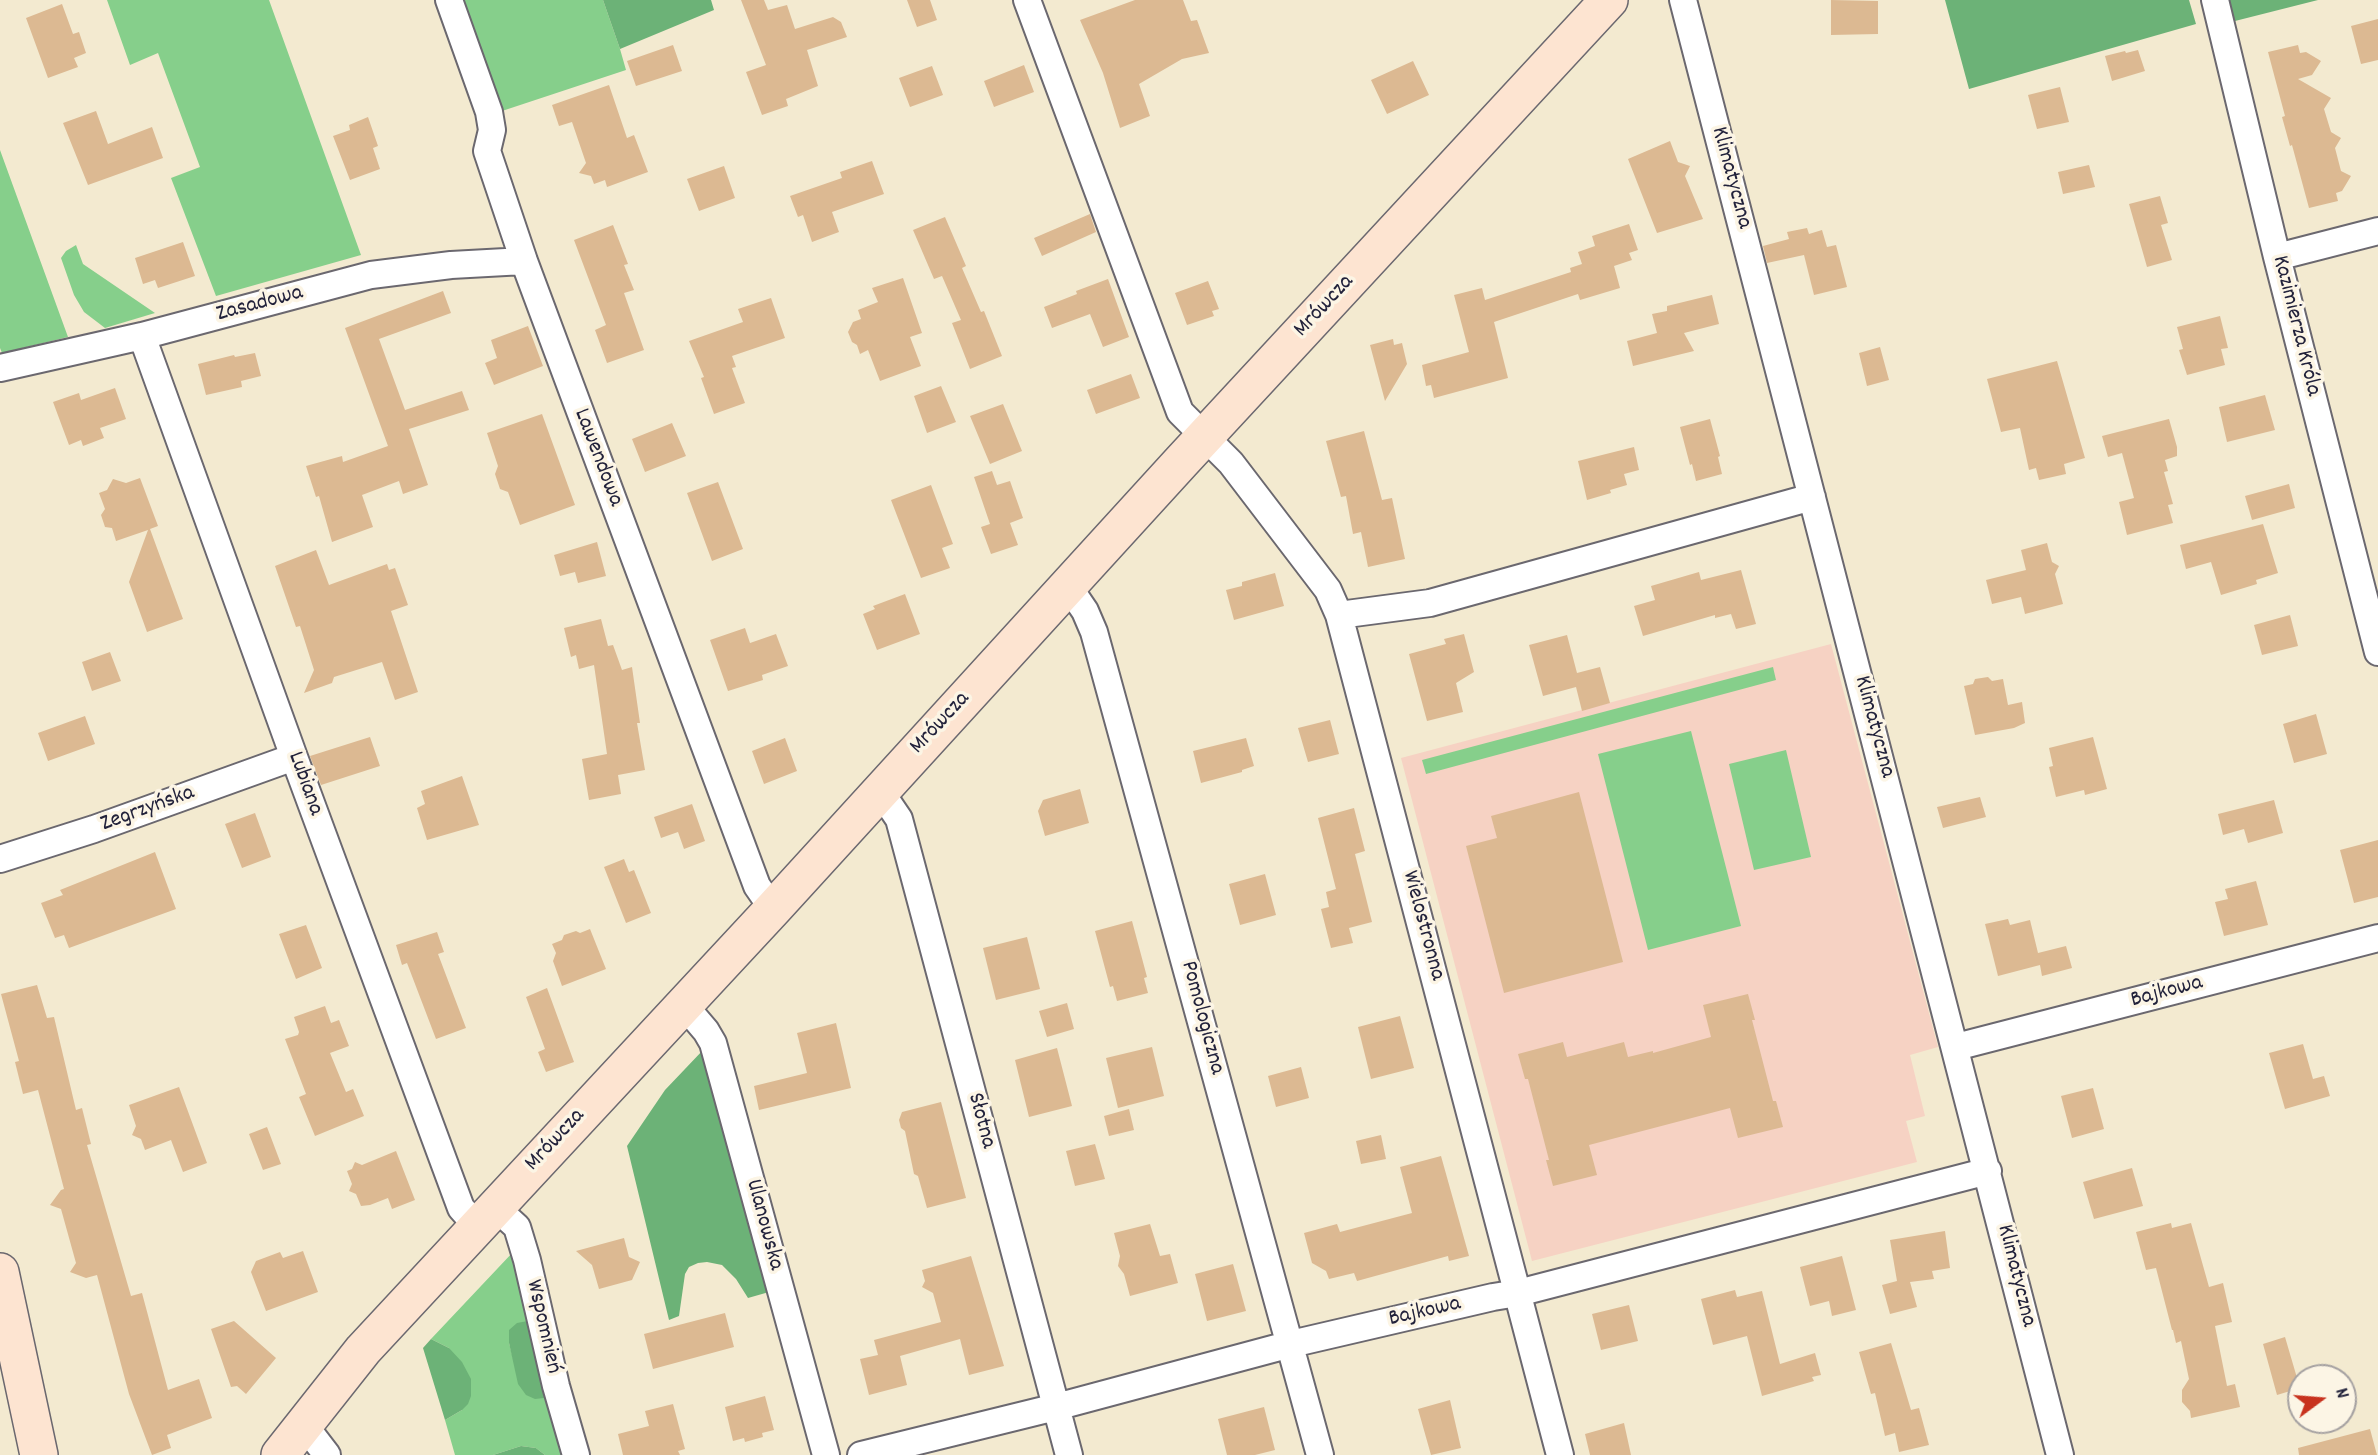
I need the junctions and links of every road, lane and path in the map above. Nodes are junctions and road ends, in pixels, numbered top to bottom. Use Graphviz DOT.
graph roads {
  1 [pos="449,0"];
  2 [pos="1027,0"];
  3 [pos="1609,0"];
  4 [pos="1683,0"];
  5 [pos="2215,0"];
  6 [pos="2378,231"];
  7 [pos="2277,257"];
  8 [pos="524,261"];
  9 [pos="142,336"];
  10 [pos="0,368"];
  11 [pos="1205,436"];
  12 [pos="1812,497"];
  13 [pos="1068,586"];
  14 [pos="1339,615"];
  15 [pos="2378,652"];
  16 [pos="294,757"];
  17 [pos="880,791"];
  18 [pos="0,859"];
  19 [pos="773,909"];
  20 [pos="2378,938"];
  21 [pos="683,1004"];
  22 [pos="1956,1047"];
  23 [pos="1988,1171"];
  24 [pos="486,1216"];
  25 [pos="0,1272"];
  26 [pos="1518,1293"];
  27 [pos="1291,1344"];
  28 [pos="1056,1407"];
  29 [pos="304,1425"];
  30 [pos="39,1455"];
  31 [pos="280,1455"];
  32 [pos="327,1455"];
  33 [pos="576,1455"];
  34 [pos="826,1455"];
  35 [pos="861,1455"];
  36 [pos="1069,1455"];
  37 [pos="1320,1455"];
  38 [pos="1560,1455"];
  39 [pos="2060,1455"];
  1 -- 8 [label="street, Lawendowa"];
  2 -- 11 [label="street, Wielostronna"];
  3 -- 11 [label="street, Mrówcza"];
  4 -- 12 [label="street, Klimatyczna"];
  5 -- 7 [label="street, Kazimierza Króla"];
  6 -- 7 [label="street"];
  7 -- 15 [label="street, Kazimierza Króla"];
  8 -- 9 [label="street, Zasadowa"];
  8 -- 19 [label="street, Lawendowa"];
  9 -- 10 [label="street, Zasadowa"];
  9 -- 16 [label="street, Lubiana"];
  11 -- 13 [label="street, Mrówcza"];
  11 -- 14 [label="street, Wielostronna"];
  12 -- 14 [label="street"];
  12 -- 22 [label="street, Klimatyczna"];
  13 -- 17 [label="street, Mrówcza"];
  13 -- 27 [label="street, Pomologiczna"];
  14 -- 26 [label="street, Wielostronna"];
  16 -- 18 [label="street, Zegrzyńska"];
  16 -- 24 [label="street, Lubiana"];
  17 -- 19 [label="street, Mrówcza"];
  17 -- 28 [label="street, Słotna"];
  19 -- 21 [label="street, Mrówcza"];
  20 -- 22 [label="street, Bajkowa"];
  21 -- 24 [label="street, Mrówcza"];
  21 -- 34 [label="street, Ulanowska"];
  22 -- 23 [label="street, Klimatyczna"];
  23 -- 26 [label="street, Bajkowa"];
  23 -- 39 [label="street, Klimatyczna"];
  24 -- 29 [label="street, Mrówcza"];
  24 -- 33 [label="street, Wspomnień"];
  25 -- 30 [label="street"];
  26 -- 27 [label="street, Bajkowa"];
  26 -- 38 [label="street, Wielostronna"];
  27 -- 28 [label="street, Bajkowa"];
  27 -- 37 [label="street, Pomologiczna"];
  28 -- 35 [label="street, Bajkowa"];
  28 -- 36 [label="street, Słotna"];
  29 -- 31 [label="street, Mrówcza"];
  29 -- 32 [label="street"];
}
